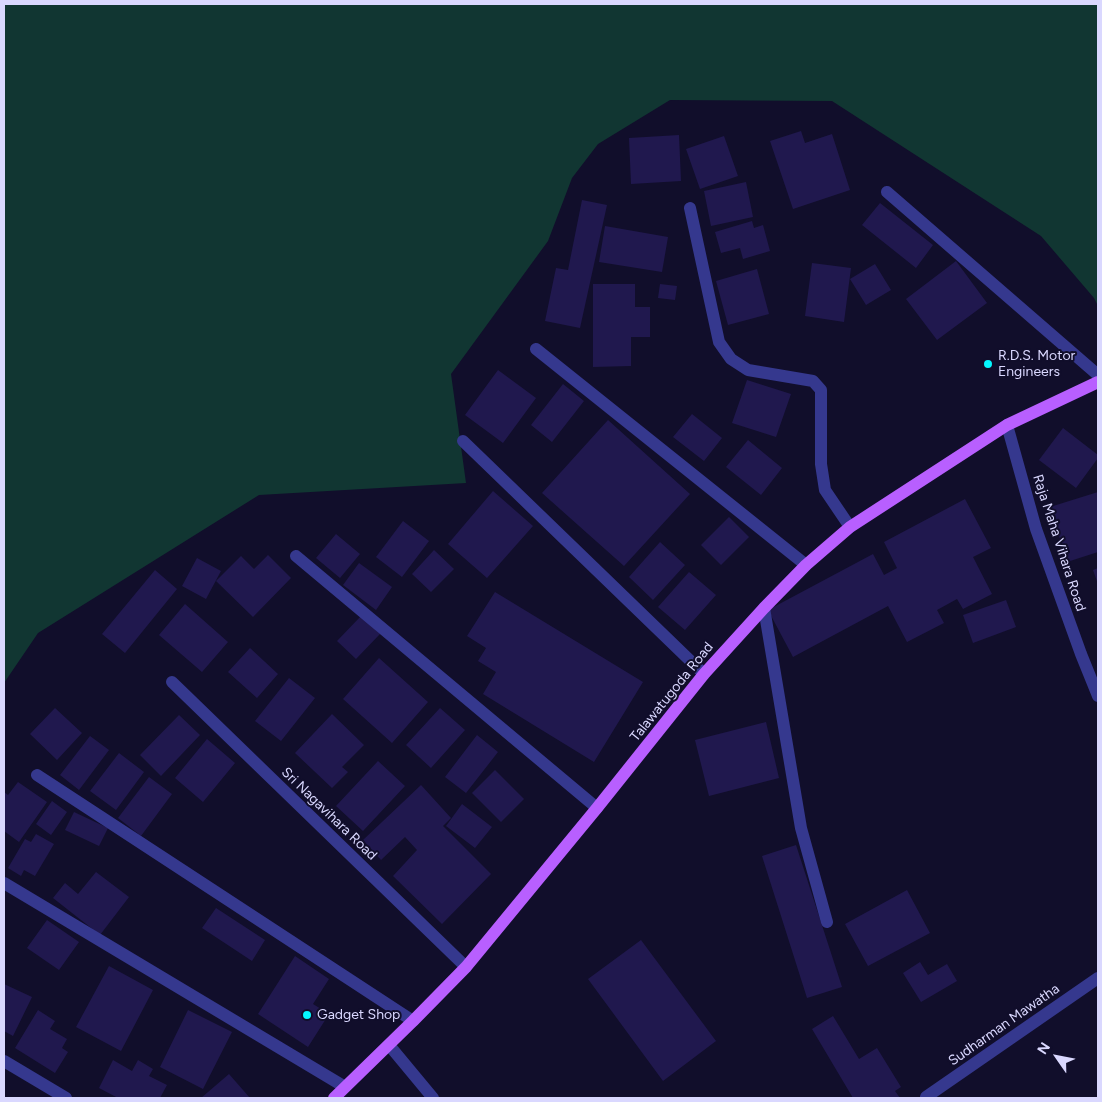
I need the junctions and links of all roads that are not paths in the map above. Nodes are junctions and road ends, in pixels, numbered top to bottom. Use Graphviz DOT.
graph roads {
  1 [pos="886,192"];
  2 [pos="690,208"];
  3 [pos="536,349"];
  4 [pos="1098,375"];
  5 [pos="1098,382"];
  6 [pos="1007,425"];
  7 [pos="463,441"];
  8 [pos="850,527"];
  9 [pos="296,556"];
  10 [pos="806,565"];
  11 [pos="764,608"];
  12 [pos="704,674"];
  13 [pos="172,682"];
  14 [pos="1098,696"];
  15 [pos="37,774"];
  16 [pos="597,808"];
  17 [pos="4,883"];
  18 [pos="827,922"];
  19 [pos="466,967"];
  20 [pos="1098,978"];
  21 [pos="413,1022"];
  22 [pos="389,1045"];
  23 [pos="4,1061"];
  24 [pos="345,1087"];
  25 [pos="926,1097"];
  26 [pos="66,1098"];
  27 [pos="334,1098"];
  28 [pos="433,1098"];
  1 -- 4 [label="street"];
  2 -- 8 [label="street"];
  3 -- 10 [label="street"];
  5 -- 6 [label="main road, Talawatugoda Road"];
  6 -- 8 [label="main road, Talawatugoda Road"];
  6 -- 14 [label="street, Raja Maha Vihara Road"];
  7 -- 12 [label="street"];
  8 -- 10 [label="main road, Talawatugoda Road"];
  9 -- 16 [label="street"];
  10 -- 11 [label="main road, Talawatugoda Road"];
  11 -- 12 [label="main road, Talawatugoda Road"];
  11 -- 18 [label="street"];
  12 -- 16 [label="main road, Talawatugoda Road"];
  13 -- 19 [label="street, Sri Nagavihara Road"];
  15 -- 21 [label="street"];
  16 -- 19 [label="main road, Talawatugoda Road"];
  17 -- 24 [label="street"];
  19 -- 21 [label="main road, Talawatugoda Road"];
  20 -- 25 [label="street, Sudharman Mawatha"];
  21 -- 22 [label="main road, Talawatugoda Road"];
  22 -- 24 [label="main road, Talawatugoda Road"];
  22 -- 28 [label="street"];
  23 -- 26 [label="street"];
  24 -- 27 [label="main road, Talawatugoda Road"];
}
